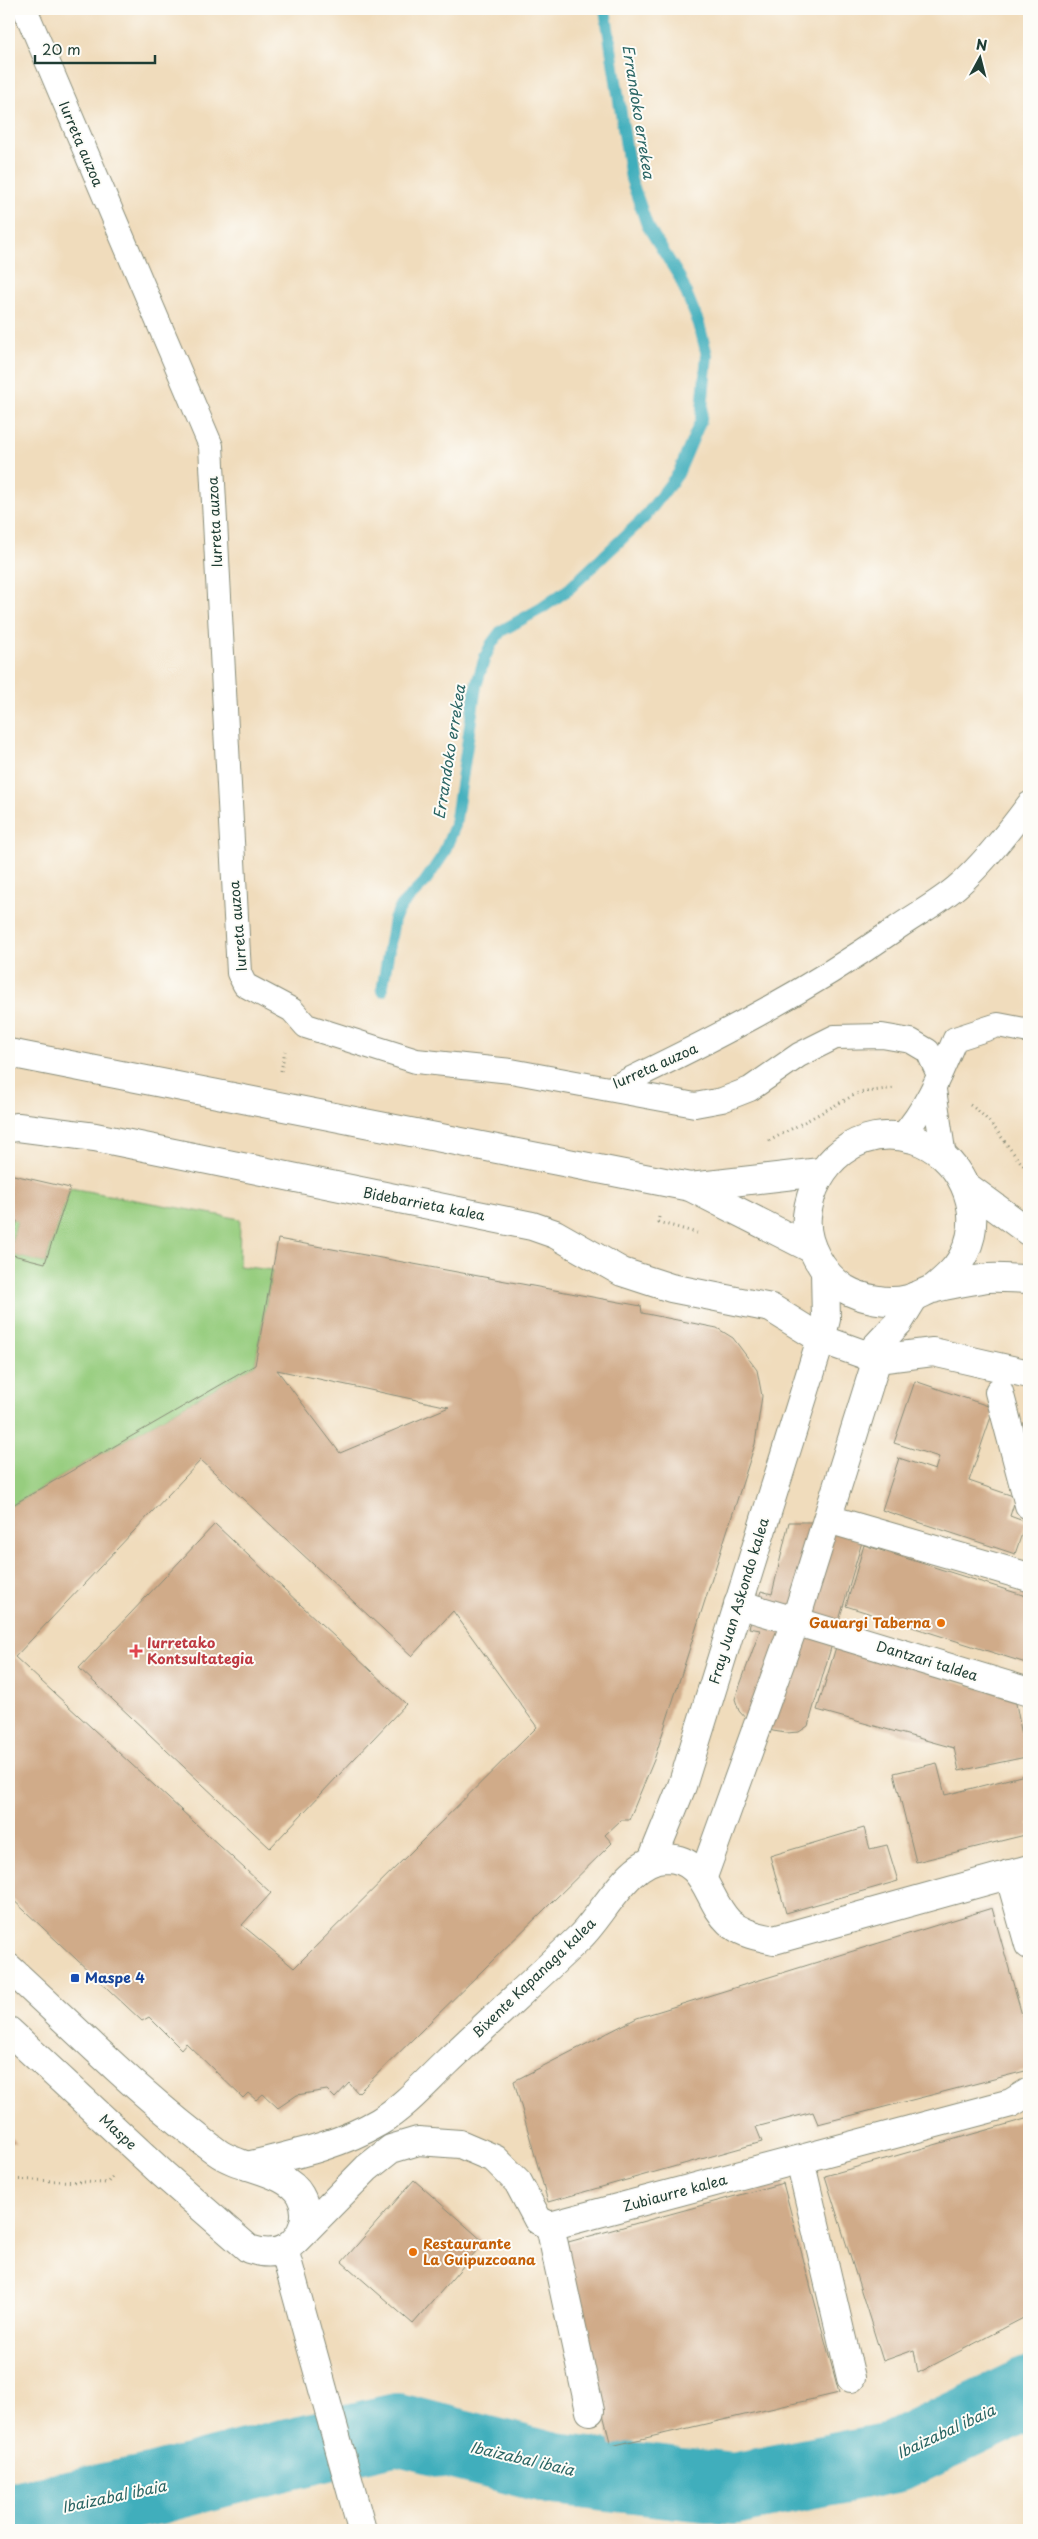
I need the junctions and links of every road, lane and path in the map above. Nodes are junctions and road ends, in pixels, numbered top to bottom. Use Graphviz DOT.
graph roads {
  1 [pos="25,9"];
  2 [pos="1029,804"];
  3 [pos="1029,1031"];
  4 [pos="9,1053"];
  5 [pos="937,1083"];
  6 [pos="612,1088"];
  7 [pos="896,1088"];
  8 [pos="969,1104"];
  9 [pos="9,1128"];
  10 [pos="901,1137"];
  11 [pos="759,1142"];
  12 [pos="944,1157"];
  13 [pos="1029,1171"];
  14 [pos="820,1172"];
  15 [pos="965,1185"];
  16 [pos="690,1187"];
  17 [pos="658,1222"];
  18 [pos="1029,1232"];
  19 [pos="704,1235"];
  20 [pos="818,1260"];
  21 [pos="1029,1279"];
  22 [pos="924,1292"];
  23 [pos="821,1339"];
  24 [pos="872,1357"];
  25 [pos="1029,1374"];
  26 [pos="999,1392"];
  27 [pos="1029,1505"];
  28 [pos="828,1519"];
  29 [pos="1029,1578"];
  30 [pos="738,1604"];
  31 [pos="795,1622"];
  32 [pos="1029,1692"];
  33 [pos="652,1860"];
  34 [pos="1019,1871"];
  35 [pos="703,1877"];
  36 [pos="1029,1945"];
  37 [pos="9,1968"];
  38 [pos="9,2031"];
  39 [pos="1029,2092"];
  40 [pos="136,2148"];
  41 [pos="800,2160"];
  42 [pos="247,2166"];
  43 [pos="9,2179"];
  44 [pos="550,2226"];
  45 [pos="290,2245"];
  46 [pos="850,2378"];
  47 [pos="590,2411"];
  48 [pos="362,2530"];
  1 -- 6 [label="lane, Iurreta auzoa"];
  2 -- 6 [label="lane, Iurreta auzoa"];
  3 -- 5 [label="lane"];
  4 -- 16 [label="main road"];
  5 -- 6 [label="lane"];
  5 -- 10 [label="lane"];
  5 -- 12 [label="lane"];
  7 -- 11 [label="path"];
  8 -- 13 [label="path"];
  9 -- 23 [label="main road, Bidebarrieta kalea"];
  10 -- 12 [label="main road"];
  10 -- 14 [label="main road"];
  12 -- 15 [label="main road"];
  14 -- 16 [label="main road"];
  14 -- 20 [label="main road"];
  15 -- 18 [label="main road"];
  15 -- 22 [label="main road"];
  16 -- 20 [label="main road"];
  17 -- 19 [label="path"];
  20 -- 22 [label="main road"];
  20 -- 23 [label="main road, Fray Juan Askondo kalea"];
  21 -- 22 [label="main road"];
  22 -- 24 [label="main road"];
  23 -- 24 [label="main road, Bidebarrieta kalea"];
  23 -- 30 [label="main road, Fray Juan Askondo kalea"];
  24 -- 25 [label="main road"];
  24 -- 28 [label="main road"];
  26 -- 27 [label="main road"];
  28 -- 29 [label="main road"];
  28 -- 31 [label="main road"];
  30 -- 31 [label="main road, Dantzari taldea"];
  30 -- 33 [label="main road, Fray Juan Askondo kalea"];
  31 -- 32 [label="main road, Dantzari taldea"];
  31 -- 35 [label="main road"];
  33 -- 35 [label="main road"];
  33 -- 42 [label="main road, Bixente Kapanaga kalea"];
  34 -- 35 [label="main road"];
  34 -- 36 [label="main road"];
  37 -- 42 [label="main road"];
  38 -- 40 [label="main road, Maspe"];
  39 -- 41 [label="main road, Zubiaurre kalea"];
  40 -- 43 [label="path"];
  40 -- 45 [label="main road, Maspe"];
  41 -- 44 [label="main road, Zubiaurre kalea"];
  41 -- 46 [label="main road"];
  42 -- 45 [label="main road"];
  44 -- 45 [label="main road"];
  44 -- 47 [label="main road"];
  45 -- 48 [label="main road"];
}
